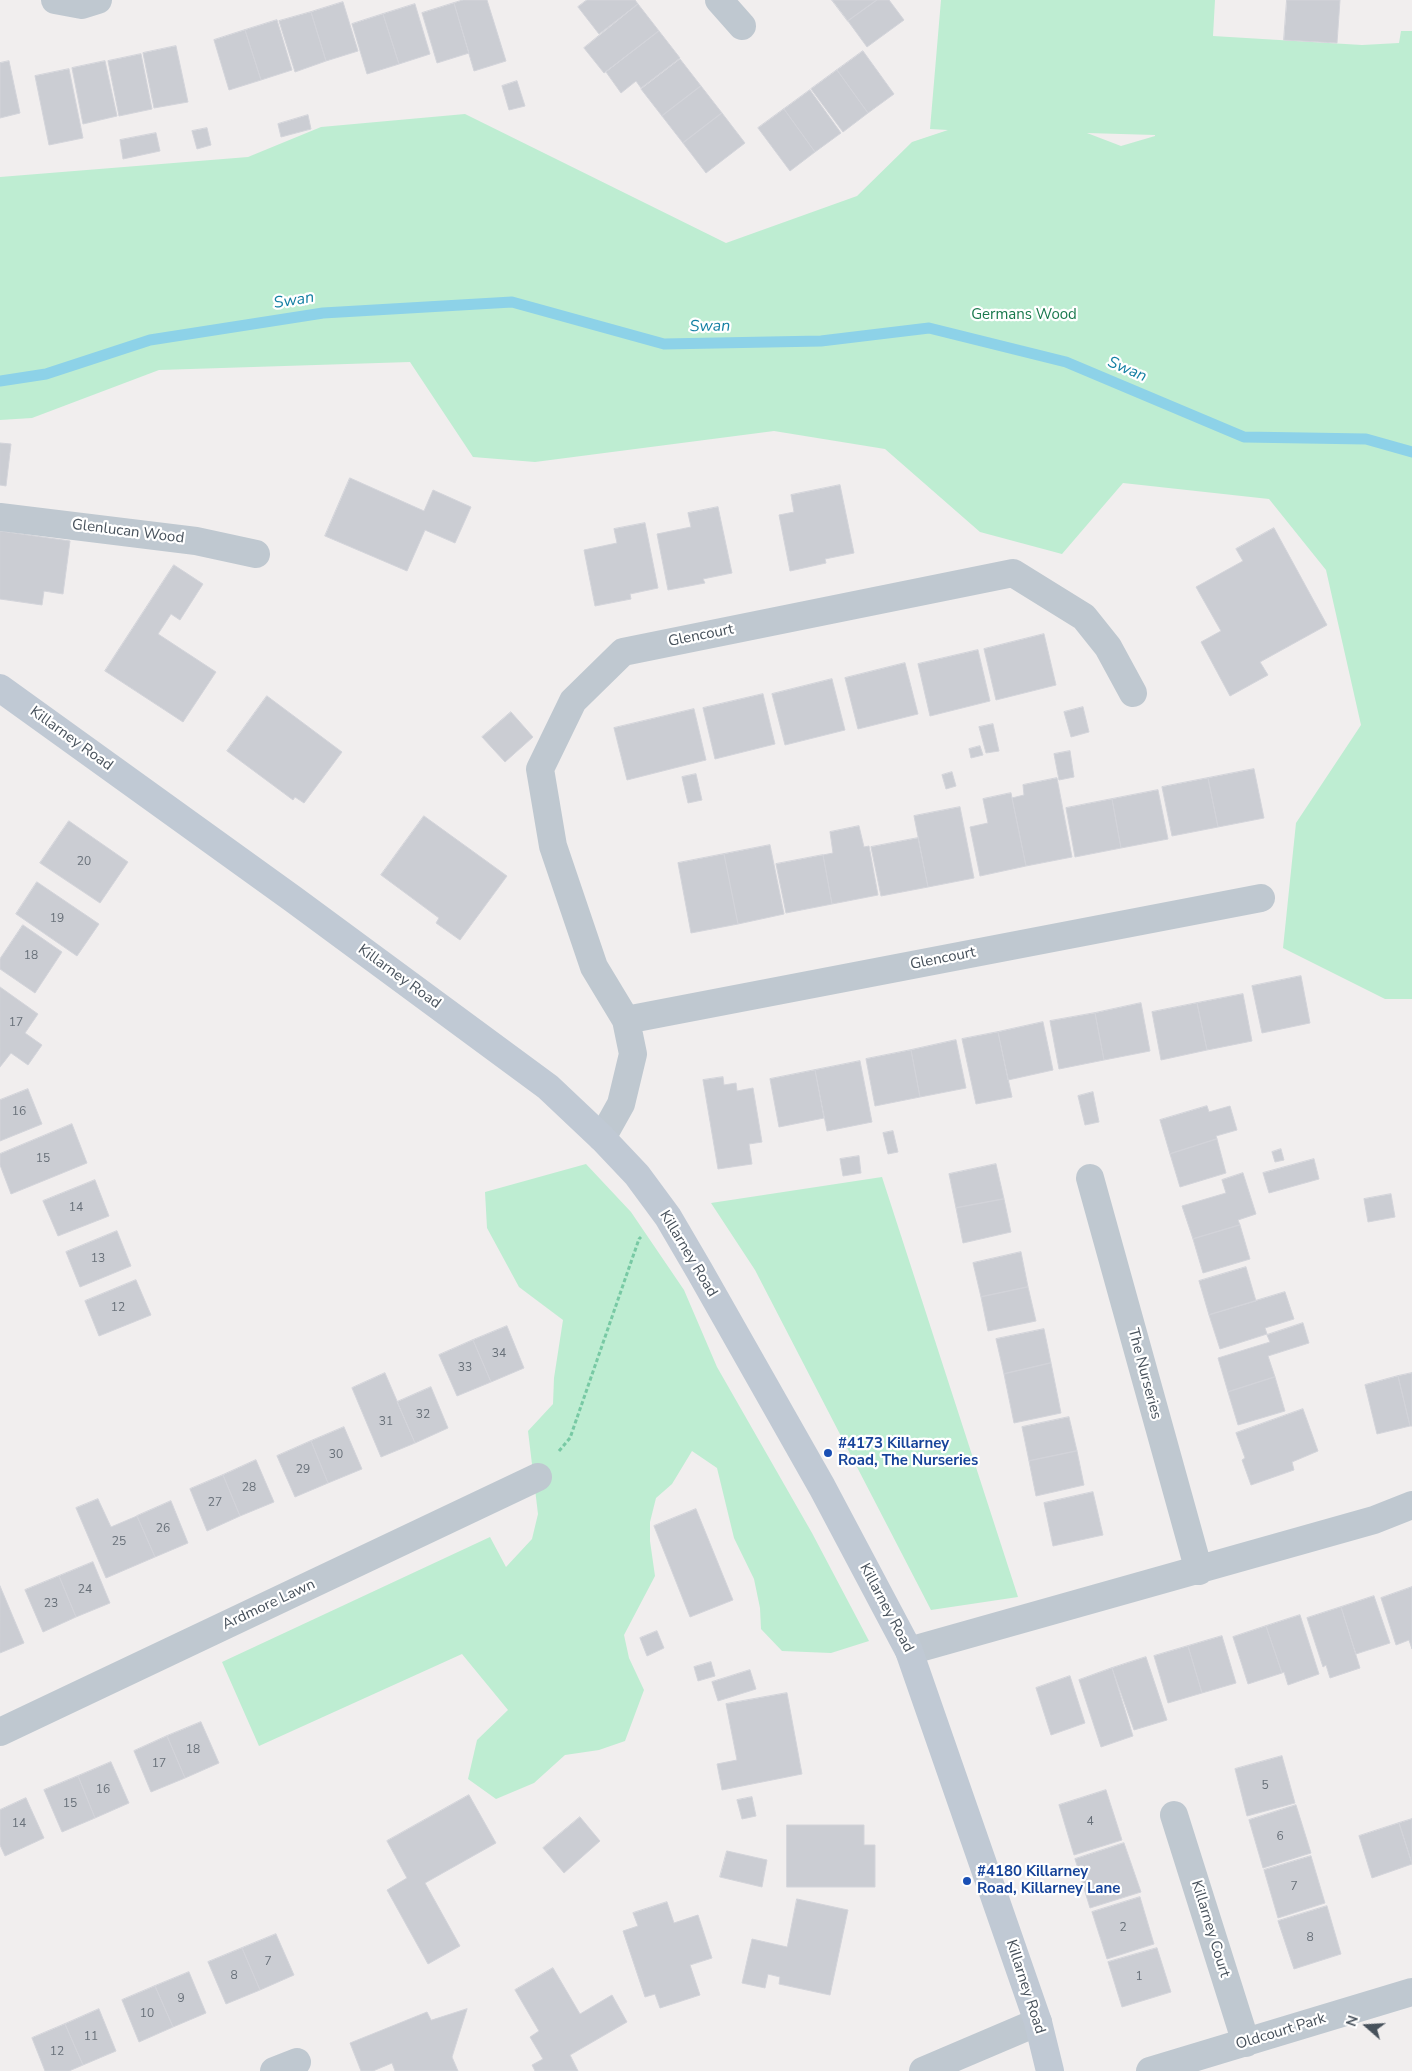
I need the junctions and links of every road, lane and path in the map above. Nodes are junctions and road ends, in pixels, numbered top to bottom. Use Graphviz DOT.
graph roads {
  1 [pos="55,0"];
  2 [pos="98,0"];
  3 [pos="720,0"];
  4 [pos="742,26"];
  5 [pos="0,516"];
  6 [pos="256,554"];
  7 [pos="0,688"];
  8 [pos="1132,693"];
  9 [pos="1260,898"];
  10 [pos="626,1020"];
  11 [pos="602,1138"];
  12 [pos="1090,1178"];
  13 [pos="668,1218"];
  14 [pos="538,1477"];
  15 [pos="1412,1505"];
  16 [pos="1199,1571"];
  17 [pos="910,1651"];
  18 [pos="0,1732"];
  19 [pos="1174,1814"];
  20 [pos="1412,1992"];
  21 [pos="1038,2022"];
  22 [pos="1246,2043"];
  23 [pos="923,2071"];
  24 [pos="1050,2071"];
  25 [pos="1150,2071"];
  1 -- 2 [label="street"];
  3 -- 4 [label="street"];
  5 -- 6 [label="street, Glenlucan Wood"];
  7 -- 11 [label="main road, Killarney Road"];
  8 -- 10 [label="street, Glencourt"];
  9 -- 10 [label="street, Glencourt"];
  10 -- 11 [label="street, Glencourt"];
  11 -- 13 [label="main road, Killarney Road"];
  12 -- 16 [label="street, The Nurseries"];
  13 -- 14 [label="path"];
  13 -- 17 [label="main road, Killarney Road"];
  14 -- 18 [label="street, Ardmore Lawn"];
  15 -- 16 [label="street"];
  16 -- 17 [label="street"];
  17 -- 21 [label="main road, Killarney Road"];
  19 -- 22 [label="street, Killarney Court"];
  20 -- 22 [label="street, Oldcourt Park"];
  21 -- 23 [label="street"];
  21 -- 24 [label="main road, Killarney Road"];
  22 -- 25 [label="street, Oldcourt Park"];
}
